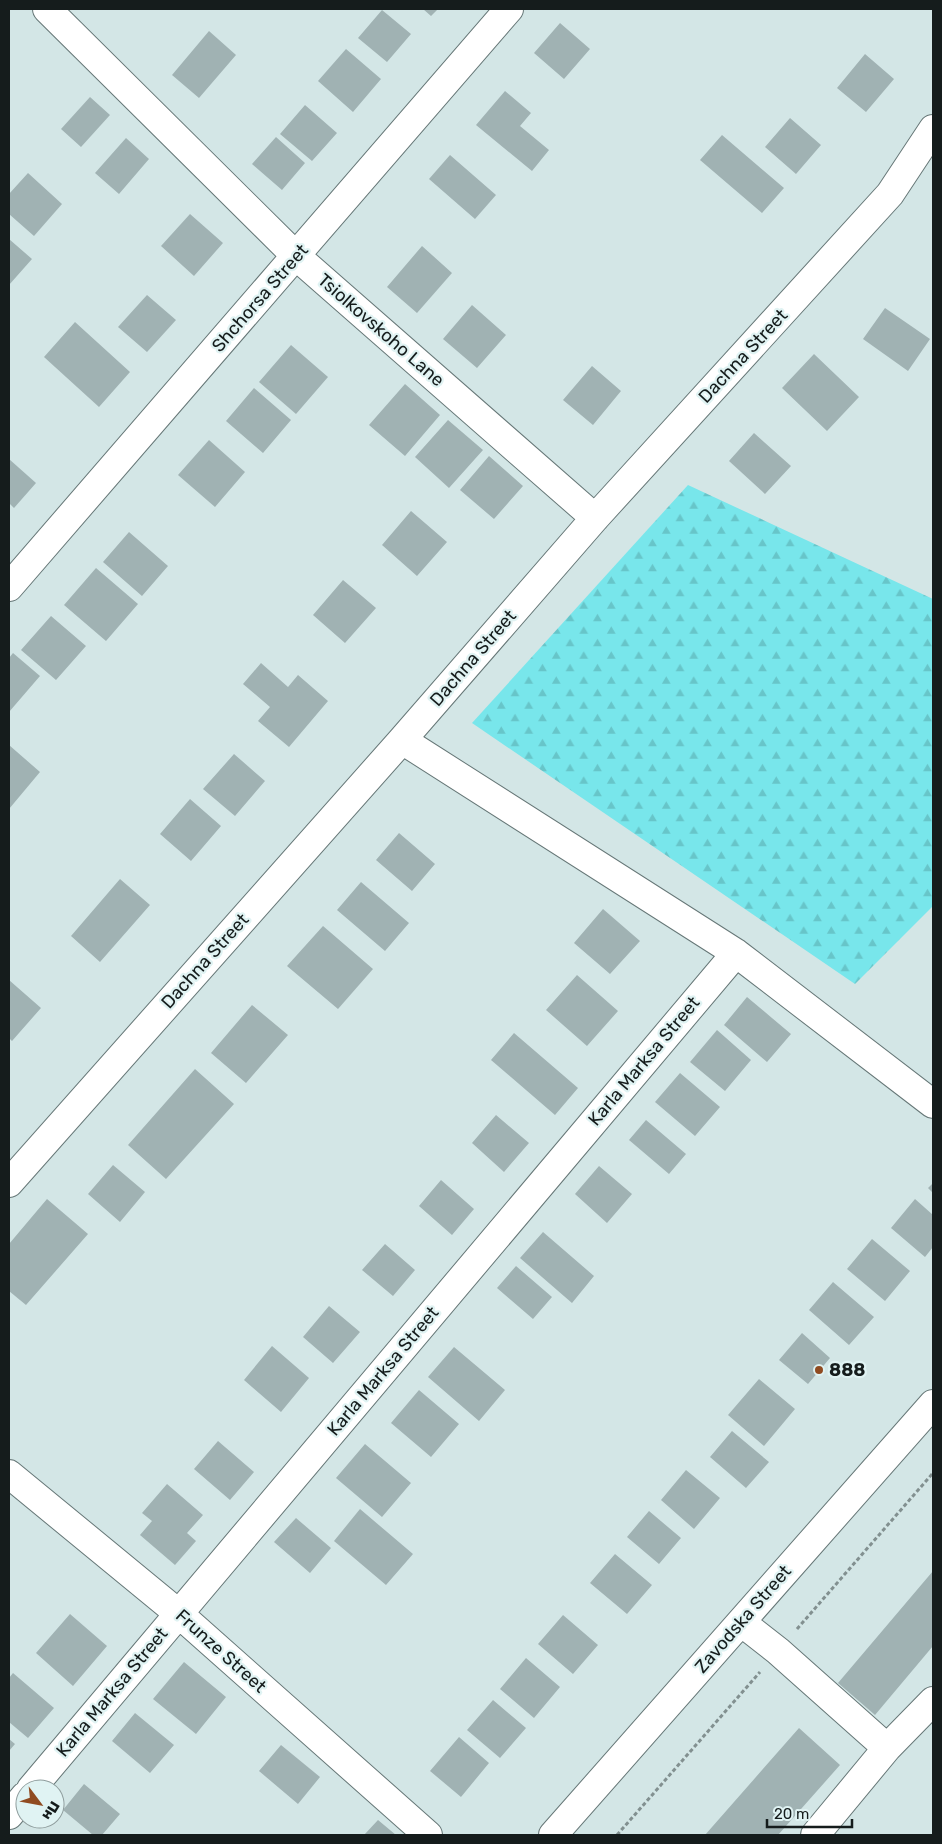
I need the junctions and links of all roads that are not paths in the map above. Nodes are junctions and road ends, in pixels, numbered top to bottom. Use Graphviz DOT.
graph roads {
  1 [pos="47,9"];
  2 [pos="509,9"];
  3 [pos="933,129"];
  4 [pos="296,256"];
  5 [pos="595,518"];
  6 [pos="9,587"];
  7 [pos="402,740"];
  8 [pos="736,953"];
  9 [pos="933,1104"];
  10 [pos="9,1183"];
  11 [pos="933,1404"];
  12 [pos="9,1474"];
  13 [pos="178,1612"];
  14 [pos="740,1622"];
  15 [pos="933,1701"];
  16 [pos="887,1748"];
  17 [pos="38,1779"];
  18 [pos="428,1835"];
  19 [pos="553,1835"];
  20 [pos="815,1835"];
  1 -- 4 [label="street, Tsiolkovskoho Lane"];
  2 -- 4 [label="street, Shchorsa Street"];
  3 -- 5 [label="street, Dachna Street"];
  4 -- 5 [label="street, Tsiolkovskoho Lane"];
  4 -- 6 [label="street, Shchorsa Street"];
  5 -- 7 [label="street, Dachna Street"];
  7 -- 8 [label="street"];
  7 -- 10 [label="street, Dachna Street"];
  8 -- 9 [label="street"];
  8 -- 13 [label="street, Karla Marksa Street"];
  11 -- 14 [label="street, Zavodska Street"];
  12 -- 13 [label="street, Frunze Street"];
  13 -- 17 [label="street, Karla Marksa Street"];
  13 -- 18 [label="street, Frunze Street"];
  14 -- 16 [label="street"];
  14 -- 19 [label="street, Zavodska Street"];
  15 -- 16 [label="street"];
  16 -- 20 [label="street"];
}
